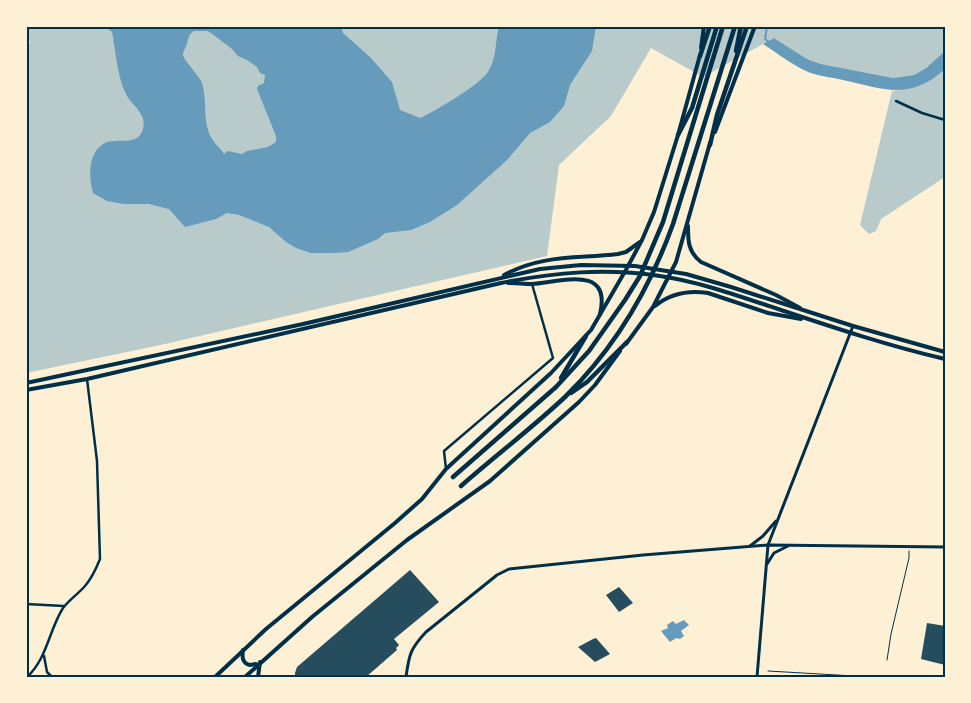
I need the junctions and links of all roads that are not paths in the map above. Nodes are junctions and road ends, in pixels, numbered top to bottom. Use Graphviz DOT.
graph roads {
  1 [pos="704,26"];
  2 [pos="710,26"];
  3 [pos="717,26"];
  4 [pos="723,26"];
  5 [pos="735,26"];
  6 [pos="741,26"];
  7 [pos="747,26"];
  8 [pos="755,26"];
  9 [pos="700,56"];
  10 [pos="732,72"];
  11 [pos="896,101"];
  12 [pos="719,116"];
  13 [pos="945,120"];
  14 [pos="678,135"];
  15 [pos="710,145"];
  16 [pos="688,219"];
  17 [pos="642,240"];
  18 [pos="498,278"];
  19 [pos="501,283"];
  20 [pos="531,284"];
  21 [pos="653,307"];
  22 [pos="807,311"];
  23 [pos="598,320"];
  24 [pos="811,320"];
  25 [pos="853,326"];
  26 [pos="850,333"];
  27 [pos="586,336"];
  28 [pos="627,342"];
  29 [pos="945,352"];
  30 [pos="945,359"];
  31 [pos="86,379"];
  32 [pos="26,384"];
  33 [pos="556,387"];
  34 [pos="26,390"];
  35 [pos="565,396"];
  36 [pos="446,469"];
  37 [pos="453,477"];
  38 [pos="461,486"];
  39 [pos="778,518"];
  40 [pos="768,545"];
  41 [pos="791,545"];
  42 [pos="749,547"];
  43 [pos="945,547"];
  44 [pos="766,565"];
  45 [pos="26,604"];
  46 [pos="64,606"];
  47 [pos="244,649"];
  48 [pos="43,654"];
  49 [pos="260,662"];
  50 [pos="27,677"];
  51 [pos="52,677"];
  52 [pos="215,677"];
  53 [pos="245,677"];
  54 [pos="258,677"];
  55 [pos="406,677"];
  56 [pos="757,677"];
  1 -- 9 [label="main road"];
  2 -- 9 [label="highway"];
  3 -- 14 [label="highway"];
  4 -- 33 [label="highway"];
  5 -- 35 [label="highway"];
  6 -- 10 [label="highway"];
  7 -- 10 [label="highway"];
  8 -- 12 [label="main road"];
  9 -- 14 [label="main road"];
  10 -- 12 [label="highway"];
  11 -- 13 [label="street"];
  12 -- 15 [label="highway"];
  14 -- 17 [label="main road"];
  15 -- 16 [label="main road"];
  16 -- 21 [label="main road"];
  16 -- 22 [label="main road"];
  17 -- 18 [label="main road"];
  17 -- 23 [label="main road"];
  18 -- 22 [label="main road"];
  18 -- 32 [label="main road"];
  19 -- 20 [label="main road"];
  19 -- 24 [label="main road"];
  19 -- 31 [label="main road"];
  20 -- 23 [label="main road"];
  20 -- 36 [label="street"];
  21 -- 24 [label="main road"];
  21 -- 28 [label="main road"];
  22 -- 25 [label="main road"];
  23 -- 27 [label="main road"];
  24 -- 26 [label="main road"];
  25 -- 26 [label="street"];
  25 -- 29 [label="main road"];
  26 -- 30 [label="main road"];
  26 -- 39 [label="street"];
  27 -- 33 [label="highway"];
  27 -- 36 [label="main road"];
  28 -- 35 [label="highway"];
  28 -- 49 [label="main road"];
  31 -- 34 [label="main road"];
  31 -- 46 [label="street"];
  33 -- 37 [label="highway"];
  35 -- 38 [label="highway"];
  36 -- 47 [label="main road"];
  39 -- 40 [label="street"];
  39 -- 42 [label="street"];
  40 -- 41 [label="street"];
  40 -- 42 [label="street"];
  40 -- 44 [label="street"];
  41 -- 43 [label="street"];
  41 -- 44 [label="street"];
  42 -- 55 [label="street"];
  44 -- 56 [label="street"];
  45 -- 46 [label="street"];
  46 -- 48 [label="street"];
  47 -- 49 [label="main road"];
  47 -- 52 [label="main road"];
  48 -- 50 [label="street"];
  48 -- 51 [label="street"];
  49 -- 53 [label="main road"];
  49 -- 54 [label="main road"];
}
